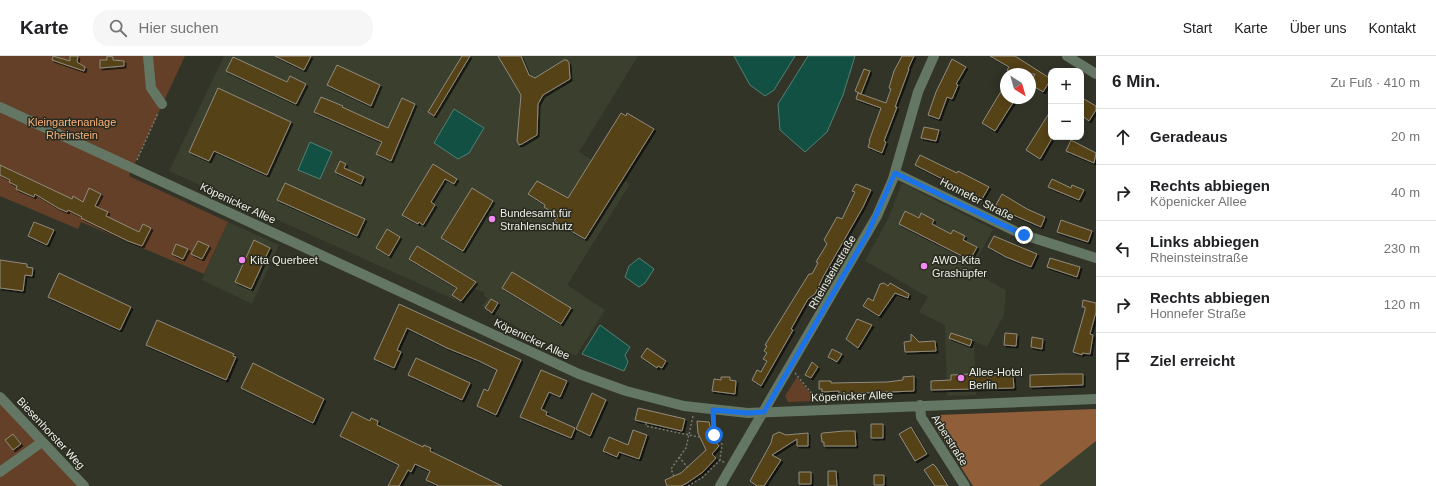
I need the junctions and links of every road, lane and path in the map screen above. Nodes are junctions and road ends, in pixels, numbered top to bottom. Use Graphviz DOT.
graph roads {
  1 [pos="148,56"];
  2 [pos="934,56"];
  3 [pos="1067,56"];
  4 [pos="1096,74"];
  5 [pos="162,104"];
  6 [pos="0,107"];
  7 [pos="140,171"];
  8 [pos="895,173"];
  9 [pos="1096,258"];
  10 [pos="790,367"];
  11 [pos="0,397"];
  12 [pos="1096,399"];
  13 [pos="920,406"];
  14 [pos="695,408"];
  15 [pos="818,409"];
  16 [pos="713,410"];
  17 [pos="764,412"];
  18 [pos="646,422"];
  19 [pos="688,436"];
  20 [pos="699,437"];
  21 [pos="42,442"];
  22 [pos="679,457"];
  23 [pos="720,460"];
  24 [pos="732,467"];
  25 [pos="688,468"];
  26 [pos="0,472"];
  27 [pos="674,476"];
  28 [pos="84,486"];
  29 [pos="688,486"];
  30 [pos="720,486"];
  31 [pos="965,486"];
  1 -- 5 [label="street"];
  2 -- 8 [label="street, Rheinsteinstraße"];
  3 -- 4 [label="street"];
  5 -- 7 [label="path"];
  6 -- 7 [label="street, Köpenicker Allee"];
  7 -- 14 [label="street, Köpenicker Allee"];
  8 -- 9 [label="street, Honnefer Straße"];
  8 -- 10 [label="street, Rheinsteinstraße"];
  10 -- 15 [label="path"];
  10 -- 17 [label="street, Rheinsteinstraße"];
  11 -- 21 [label="street, Biesenhorster Weg"];
  12 -- 13 [label="street, Köpenicker Allee"];
  13 -- 15 [label="street, Köpenicker Allee"];
  13 -- 31 [label="street, Arberstraße"];
  14 -- 16 [label="street, Köpenicker Allee"];
  14 -- 19 [label="path"];
  15 -- 17 [label="street, Köpenicker Allee"];
  16 -- 17 [label="street, Köpenicker Allee"];
  16 -- 23 [label="path"];
  17 -- 24 [label="street, Rheinsteinstraße"];
  18 -- 19 [label="path"];
  19 -- 20 [label="path"];
  19 -- 22 [label="path"];
  21 -- 26 [label="street"];
  21 -- 28 [label="street, Biesenhorster Weg"];
  22 -- 25 [label="path"];
  22 -- 27 [label="path"];
  23 -- 24 [label="path"];
  23 -- 29 [label="path"];
  24 -- 30 [label="street, Rheinsteinstraße"];
}
